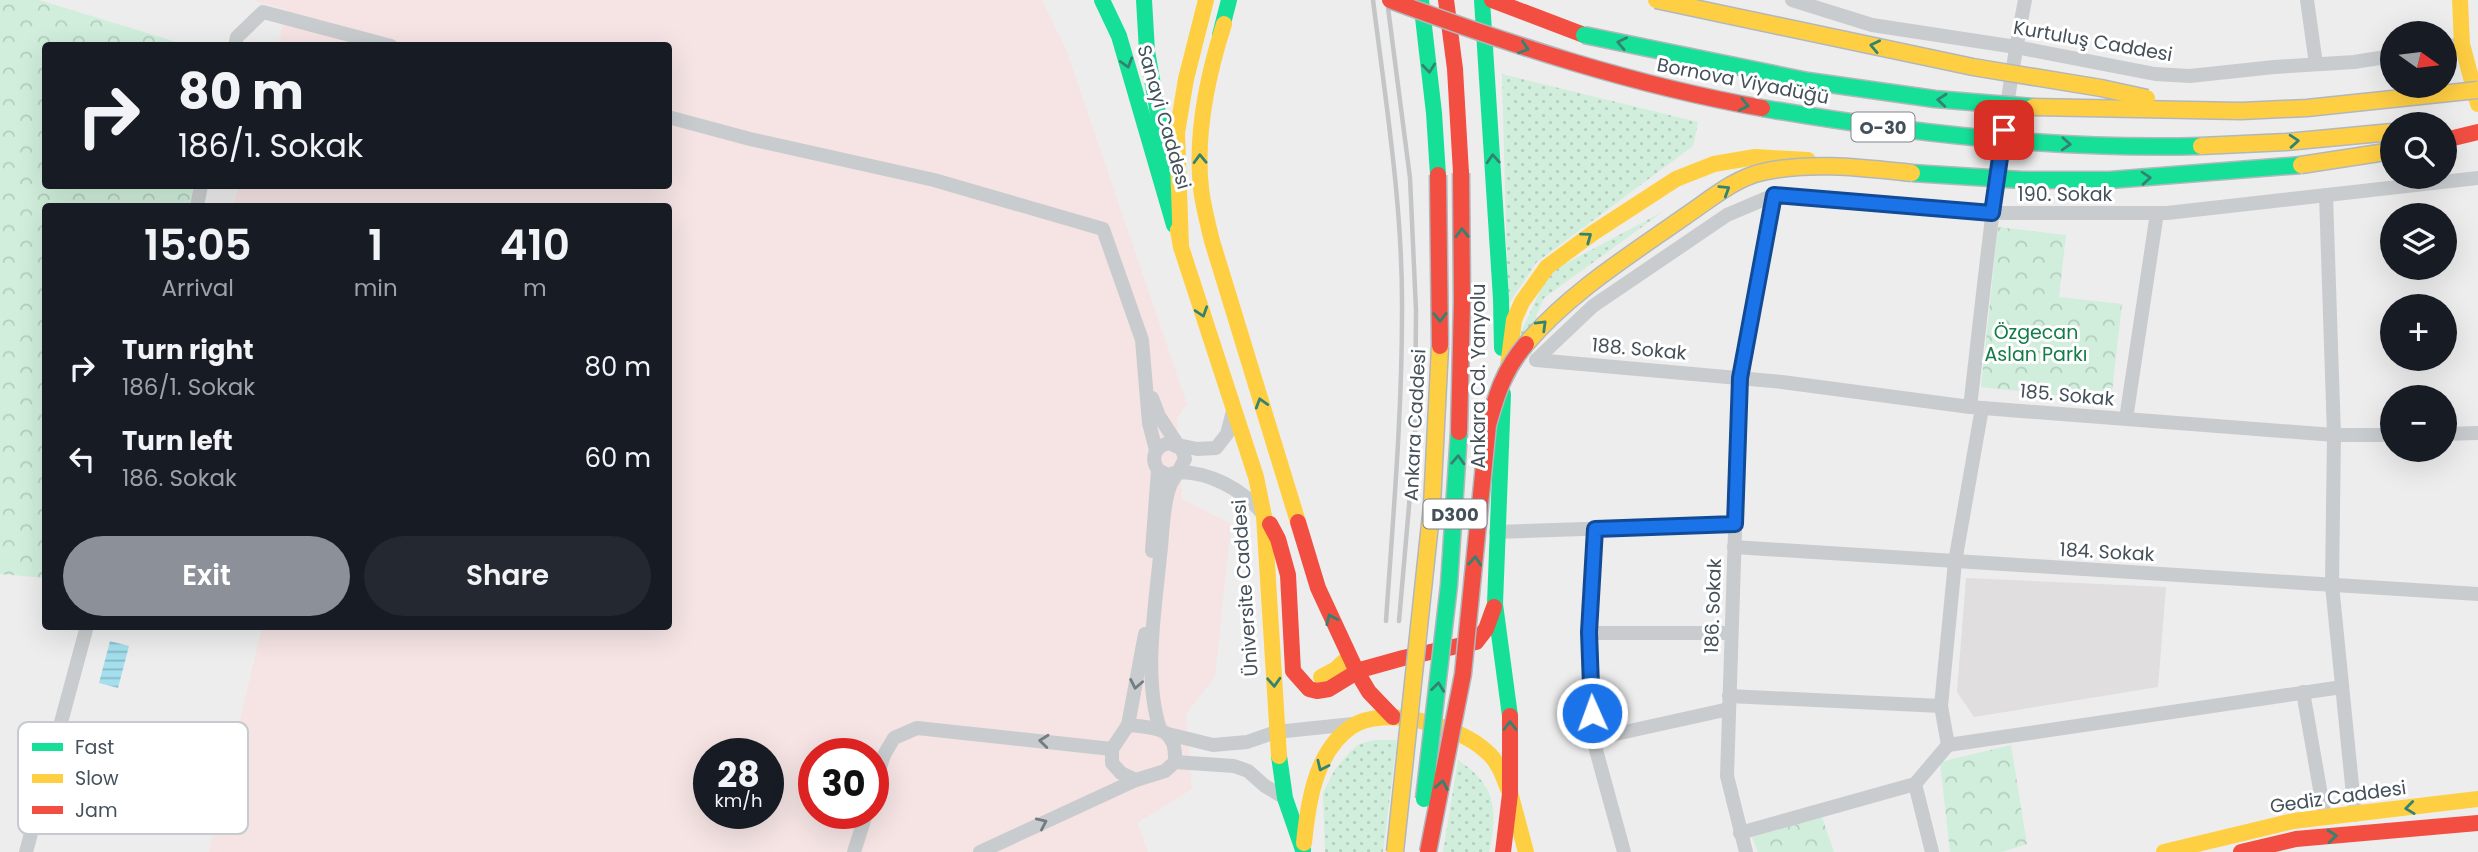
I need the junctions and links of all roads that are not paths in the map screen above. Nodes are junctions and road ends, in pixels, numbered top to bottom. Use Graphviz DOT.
graph roads {
  1 [pos="1102,0"];
  2 [pos="1144,0"];
  3 [pos="1206,0"];
  4 [pos="1231,0"];
  5 [pos="1390,0"];
  6 [pos="1422,0"];
  7 [pos="1446,0"];
  8 [pos="1482,0"];
  9 [pos="1492,0"];
  10 [pos="1656,0"];
  11 [pos="1792,0"];
  12 [pos="2025,0"];
  13 [pos="2307,0"];
  14 [pos="2460,0"];
  15 [pos="236,42"];
  16 [pos="376,42"];
  17 [pos="2462,44"];
  18 [pos="2457,45"];
  19 [pos="2016,47"];
  20 [pos="2380,58"];
  21 [pos="2316,64"];
  22 [pos="2478,90"];
  23 [pos="2478,104"];
  24 [pos="2206,111"];
  25 [pos="672,118"];
  26 [pos="2478,123"];
  27 [pos="2457,126"];
  28 [pos="2478,132"];
  29 [pos="2380,133"];
  30 [pos="2457,137"];
  31 [pos="2380,153"];
  32 [pos="1858,167"];
  33 [pos="2478,178"];
  34 [pos="1774,195"];
  35 [pos="2326,195"];
  36 [pos="1992,213"];
  37 [pos="2157,213"];
  38 [pos="1181,247"];
  39 [pos="1536,360"];
  40 [pos="1740,378"];
  41 [pos="1147,383"];
  42 [pos="1503,398"];
  43 [pos="1976,407"];
  44 [pos="1233,408"];
  45 [pos="2126,419"];
  46 [pos="2478,433"];
  47 [pos="2457,434"];
  48 [pos="2334,435"];
  49 [pos="2380,435"];
  50 [pos="1178,445"];
  51 [pos="1156,450"];
  52 [pos="1158,470"];
  53 [pos="1178,472"];
  54 [pos="1264,516"];
  55 [pos="1735,524"];
  56 [pos="1595,529"];
  57 [pos="1496,532"];
  58 [pos="1734,547"];
  59 [pos="1955,562"];
  60 [pos="2332,585"];
  61 [pos="2478,594"];
  62 [pos="1495,604"];
  63 [pos="86,630"];
  64 [pos="1589,632"];
  65 [pos="1731,633"];
  66 [pos="1353,664"];
  67 [pos="2342,687"];
  68 [pos="2303,692"];
  69 [pos="1729,703"];
  70 [pos="1941,706"];
  71 [pos="1393,717"];
  72 [pos="61,722"];
  73 [pos="1353,724"];
  74 [pos="1128,726"];
  75 [pos="1164,732"];
  76 [pos="1276,732"];
  77 [pos="1593,739"];
  78 [pos="1948,745"];
  79 [pos="889,746"];
  80 [pos="1112,748"];
  81 [pos="1175,762"];
  82 [pos="1136,780"];
  83 [pos="1916,784"];
  84 [pos="1510,794"];
  85 [pos="1285,798"];
  86 [pos="2478,799"];
  87 [pos="2355,815"];
  88 [pos="2325,818"];
  89 [pos="2478,823"];
  90 [pos="861,829"];
  91 [pos="1740,833"];
  92 [pos="31,834"];
  93 [pos="2297,846"];
  94 [pos="1303,851"];
  95 [pos="26,852"];
  96 [pos="854,852"];
  97 [pos="980,852"];
  98 [pos="1395,852"];
  99 [pos="1418,852"];
  100 [pos="1427,852"];
  101 [pos="1503,852"];
  102 [pos="1526,852"];
  103 [pos="1624,852"];
  104 [pos="1746,852"];
  105 [pos="1932,852"];
  106 [pos="2164,852"];
  107 [pos="2241,852"];
  1 -- 38 [label="main road, Sanayi Caddesi, one-way"];
  2 -- 38 [label="main road"];
  3 -- 38 [label="main road"];
  66 -- 4 [label="main road, one-way"];
  5 -- 29 [label="main road, Bornova Viyadüğü / O-30, one-way, bridge"];
  6 -- 98 [label="main road, Ankara Caddesi / D300, one-way, bridge"];
  99 -- 7 [label="main road, D300, one-way, bridge"];
  42 -- 8 [label="main road, Ankara Cd. Yanyolu, one-way"];
  24 -- 9 [label="main road, Bornova Viyadüğü / O-30, one-way, bridge"];
  24 -- 10 [label="main road, one-way, bridge"];
  11 -- 19 [label="street, Kurtuluş Caddesi"];
  12 -- 19 [label="street"];
  13 -- 21 [label="street"];
  14 -- 17 [label="main road"];
  15 -- 16 [label="street"];
  17 -- 18 [label="street"];
  17 -- 23 [label="main road"];
  19 -- 21 [label="street, Kurtuluş Caddesi"];
  19 -- 36 [label="street"];
  20 -- 21 [label="street, Kurtuluş Caddesi"];
  22 -- 24 [label="main road, Bornova Viyadüğü / O-30, bridge"];
  25 -- 41 [label="street"];
  26 -- 27 [label="main road"];
  28 -- 30 [label="main road"];
  32 -- 31 [label="main road, one-way, bridge"];
  42 -- 32 [label="main road, one-way, bridge"];
  100 -- 32 [label="main road, one-way, bridge"];
  33 -- 35 [label="street, 190. Sokak"];
  34 -- 36 [label="street, 190. Sokak"];
  34 -- 39 [label="street, 190. Sokak"];
  34 -- 40 [label="street, 186. Sokak"];
  35 -- 37 [label="street, 190. Sokak"];
  35 -- 48 [label="street"];
  36 -- 37 [label="street, 190. Sokak"];
  36 -- 43 [label="street"];
  37 -- 45 [label="street"];
  38 -- 44 [label="main road, Üniversite Caddesi, one-way"];
  39 -- 40 [label="street, 188. Sokak"];
  40 -- 43 [label="street, 185. Sokak"];
  40 -- 55 [label="street, 186. Sokak"];
  41 -- 50 [label="street"];
  41 -- 51 [label="street"];
  42 -- 57 [label="main road, Ankara Cd. Yanyolu"];
  43 -- 45 [label="street, 185. Sokak"];
  43 -- 59 [label="street"];
  44 -- 50 [label="street"];
  44 -- 54 [label="main road, Üniversite Caddesi"];
  45 -- 48 [label="street, 185. Sokak"];
  46 -- 47 [label="street"];
  48 -- 49 [label="street, 185. Sokak"];
  48 -- 60 [label="street"];
  50 -- 51 [label="street"];
  50 -- 53 [label="street"];
  51 -- 52 [label="street"];
  52 -- 53 [label="street"];
  52 -- 74 [label="street, one-way"];
  53 -- 54 [label="street"];
  53 -- 75 [label="street"];
  54 -- 66 [label="main road"];
  54 -- 76 [label="main road, Üniversite Caddesi, one-way"];
  55 -- 56 [label="street"];
  55 -- 58 [label="street, 186. Sokak"];
  56 -- 57 [label="street"];
  56 -- 64 [label="street"];
  57 -- 62 [label="main road, Ankara Cd. Yanyolu"];
  58 -- 59 [label="street, 184. Sokak"];
  58 -- 65 [label="street, 186. Sokak"];
  59 -- 60 [label="street, 184. Sokak"];
  59 -- 70 [label="street"];
  60 -- 61 [label="street, 184. Sokak"];
  60 -- 67 [label="street"];
  62 -- 66 [label="main road"];
  84 -- 62 [label="main road, Ankara Cd. Yanyolu, one-way"];
  63 -- 72 [label="street"];
  64 -- 65 [label="street"];
  64 -- 77 [label="street"];
  65 -- 69 [label="street, 186. Sokak"];
  66 -- 71 [label="main road"];
  67 -- 68 [label="street"];
  67 -- 87 [label="street"];
  68 -- 78 [label="street"];
  68 -- 88 [label="street"];
  69 -- 70 [label="street"];
  69 -- 77 [label="street"];
  69 -- 91 [label="street, 186. Sokak"];
  70 -- 78 [label="street"];
  71 -- 73 [label="main road"];
  71 -- 84 [label="main road"];
  73 -- 76 [label="street"];
  73 -- 94 [label="main road, one-way"];
  74 -- 75 [label="street"];
  74 -- 80 [label="street"];
  75 -- 76 [label="street"];
  75 -- 81 [label="street"];
  76 -- 85 [label="main road, Üniversite Caddesi"];
  77 -- 103 [label="street"];
  78 -- 83 [label="street"];
  80 -- 79 [label="street, one-way"];
  80 -- 82 [label="street"];
  81 -- 82 [label="street"];
  81 -- 85 [label="street"];
  97 -- 82 [label="street, one-way"];
  83 -- 91 [label="street"];
  83 -- 105 [label="street"];
  84 -- 101 [label="main road"];
  84 -- 102 [label="main road"];
  85 -- 94 [label="main road, Üniversite Caddesi"];
  86 -- 87 [label="main road, Gediz Caddesi, one-way"];
  87 -- 88 [label="main road, Gediz Caddesi"];
  88 -- 106 [label="main road, Gediz Caddesi"];
  93 -- 89 [label="main road, Gediz Caddesi, one-way"];
  90 -- 96 [label="street"];
  91 -- 104 [label="street, 186. Sokak"];
  92 -- 95 [label="street"];
  93 -- 107 [label="main road, Gediz Caddesi"];
}
